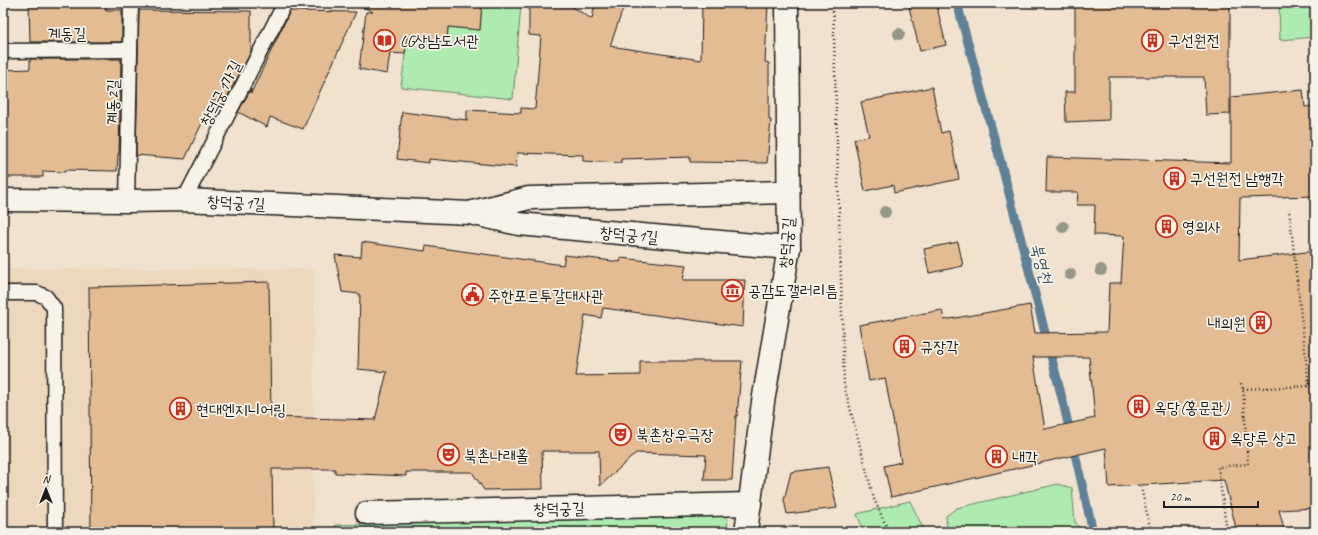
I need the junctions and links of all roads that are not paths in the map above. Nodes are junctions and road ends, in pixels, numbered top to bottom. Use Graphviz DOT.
graph roads {
  1 [pos="131,3"];
  2 [pos="286,3"];
  3 [pos="787,3"];
  4 [pos="130,50"];
  5 [pos="3,51"];
  6 [pos="788,192"];
  7 [pos="3,200"];
  8 [pos="184,200"];
  9 [pos="127,201"];
  10 [pos="470,213"];
  11 [pos="789,248"];
  12 [pos="3,293"];
  13 [pos="750,504"];
  14 [pos="367,513"];
  15 [pos="55,532"];
  16 [pos="746,532"];
  1 -- 4 [label="lane, 계동2길"];
  2 -- 8 [label="lane, 창덕궁1가길"];
  3 -- 6 [label="street, 창덕궁길"];
  4 -- 5 [label="lane, 계동길"];
  4 -- 9 [label="lane, 계동2길"];
  6 -- 10 [label="street, 창덕궁1길"];
  6 -- 11 [label="street, 창덕궁길"];
  7 -- 9 [label="street, 창덕궁1길"];
  8 -- 9 [label="street, 창덕궁1길"];
  8 -- 10 [label="street, 창덕궁1길"];
  10 -- 11 [label="street, 창덕궁1길"];
  11 -- 13 [label="street, 창덕궁길"];
  12 -- 15 [label="lane"];
  13 -- 14 [label="street, 창덕궁길"];
  13 -- 16 [label="street, 창덕궁길"];
}
